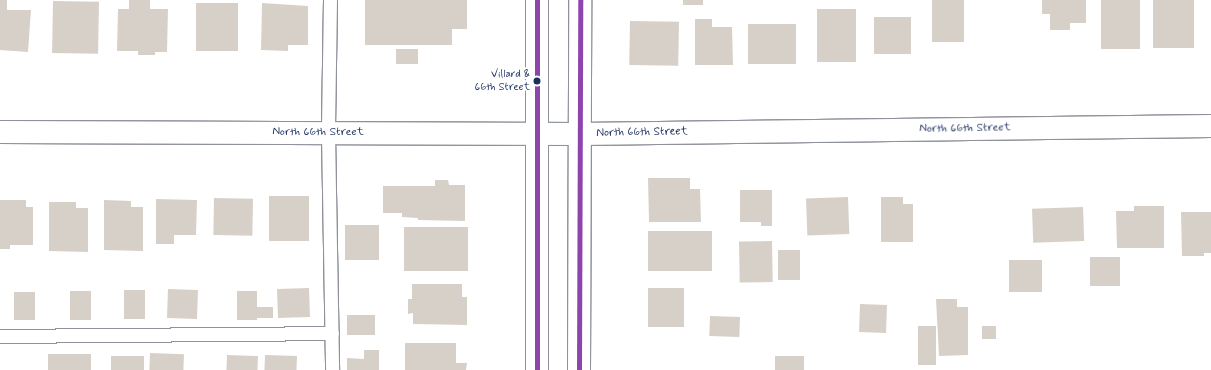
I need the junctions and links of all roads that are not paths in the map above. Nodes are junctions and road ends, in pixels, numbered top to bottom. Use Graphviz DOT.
graph roads {
  1 [pos="330,0"];
  2 [pos="537,0"];
  3 [pos="580,0"];
  4 [pos="1211,126"];
  5 [pos="0,132"];
  6 [pos="328,133"];
  7 [pos="538,133"];
  8 [pos="580,134"];
  9 [pos="332,333"];
  10 [pos="0,336"];
  11 [pos="332,370"];
  12 [pos="537,370"];
  13 [pos="579,370"];
  1 -- 6 [label="lane"];
  2 -- 7 [label="street"];
  3 -- 8 [label="street"];
  4 -- 8 [label="street, North 66th Street"];
  5 -- 6 [label="street, North 66th Street"];
  6 -- 7 [label="street, North 66th Street"];
  6 -- 9 [label="lane"];
  7 -- 8 [label="street, North 66th Street"];
  7 -- 12 [label="street"];
  8 -- 13 [label="street"];
  9 -- 10 [label="lane"];
  9 -- 11 [label="lane"];
}
